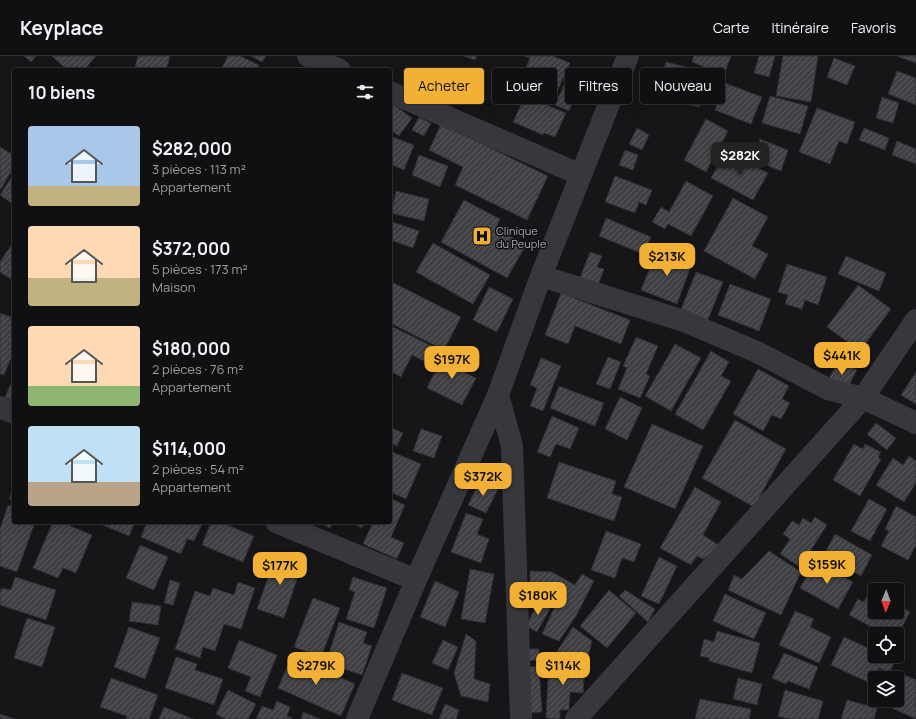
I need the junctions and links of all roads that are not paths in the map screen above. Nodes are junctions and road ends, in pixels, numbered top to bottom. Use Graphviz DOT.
graph roads {
  1 [pos="308,56"];
  2 [pos="628,56"];
  3 [pos="335,68"];
  4 [pos="392,93"];
  5 [pos="581,175"];
  6 [pos="541,276"];
  7 [pos="916,320"];
  8 [pos="498,395"];
  9 [pos="863,398"];
  10 [pos="0,407"];
  11 [pos="12,412"];
  12 [pos="916,423"];
  13 [pos="281,524"];
  14 [pos="416,580"];
  15 [pos="357,719"];
  16 [pos="521,719"];
  17 [pos="576,719"];
  1 -- 3 [label="street"];
  2 -- 5 [label="street"];
  4 -- 5 [label="street"];
  5 -- 6 [label="street"];
  6 -- 8 [label="street"];
  6 -- 9 [label="street"];
  7 -- 9 [label="street"];
  8 -- 14 [label="street"];
  8 -- 16 [label="street"];
  9 -- 12 [label="street"];
  9 -- 17 [label="street"];
  10 -- 11 [label="street"];
  13 -- 14 [label="street"];
  14 -- 15 [label="street"];
}
